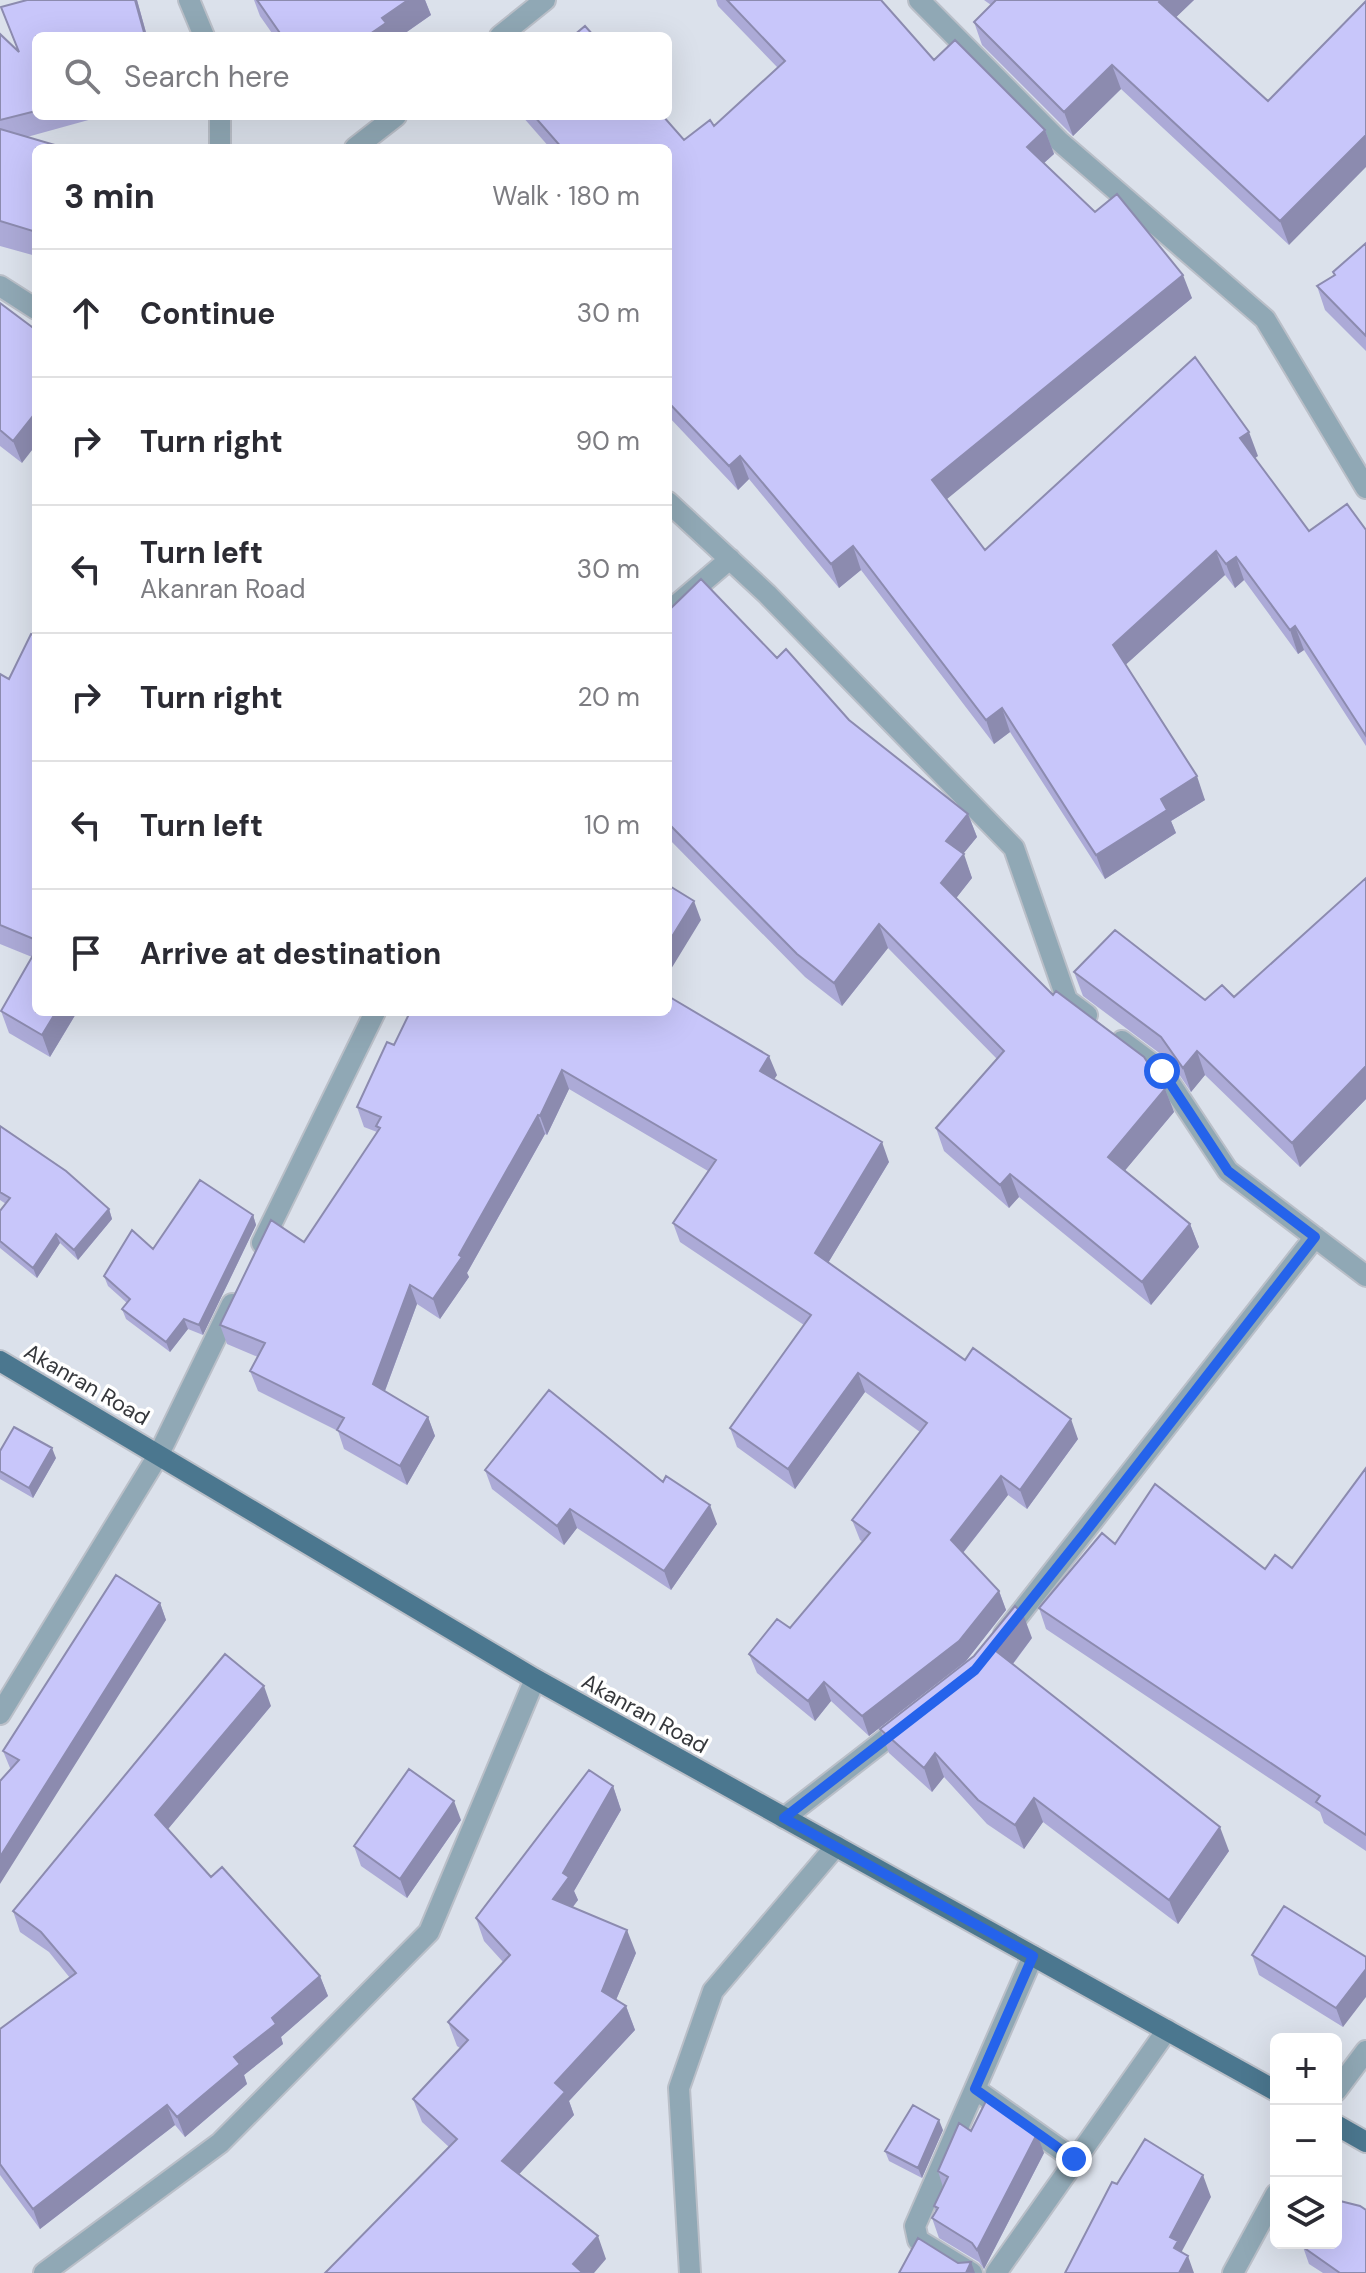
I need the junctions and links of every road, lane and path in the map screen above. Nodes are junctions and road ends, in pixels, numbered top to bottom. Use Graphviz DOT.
graph roads {
  1 [pos="189,0"];
  2 [pos="545,0"];
  3 [pos="919,0"];
  4 [pos="202,32"];
  5 [pos="505,32"];
  6 [pos="220,120"];
  7 [pos="391,120"];
  8 [pos="220,144"];
  9 [pos="360,144"];
  10 [pos="0,286"];
  11 [pos="32,306"];
  12 [pos="1366,488"];
  13 [pos="672,506"];
  14 [pos="730,559"];
  15 [pos="672,609"];
  16 [pos="373,1016"];
  17 [pos="1315,1237"];
  18 [pos="257,1254"];
  19 [pos="1366,1276"];
  20 [pos="243,1283"];
  21 [pos="0,1361"];
  22 [pos="159,1454"];
  23 [pos="994,1647"];
  24 [pos="535,1679"];
  25 [pos="0,1714"];
  26 [pos="915,1716"];
  27 [pos="784,1818"];
  28 [pos="836,1846"];
  29 [pos="1033,1956"];
  30 [pos="1167,2030"];
  31 [pos="1366,2051"];
  32 [pos="1342,2083"];
  33 [pos="1270,2088"];
  34 [pos="975,2089"];
  35 [pos="1342,2128"];
  36 [pos="1366,2142"];
  37 [pos="1074,2159"];
  38 [pos="1270,2205"];
  39 [pos="44,2273"];
  40 [pos="690,2273"];
  41 [pos="972,2273"];
  42 [pos="996,2273"];
  43 [pos="1233,2273"];
  1 -- 4 [label="street"];
  2 -- 5 [label="street"];
  3 -- 12 [label="street"];
  6 -- 8 [label="street"];
  7 -- 9 [label="street"];
  10 -- 11 [label="street"];
  13 -- 14 [label="street"];
  14 -- 15 [label="street"];
  14 -- 17 [label="street"];
  16 -- 18 [label="street"];
  17 -- 19 [label="street"];
  17 -- 23 [label="street"];
  20 -- 22 [label="street"];
  21 -- 22 [label="main road, Akanran Road"];
  22 -- 24 [label="main road, Akanran Road"];
  22 -- 25 [label="street"];
  24 -- 27 [label="main road, Akanran Road"];
  24 -- 39 [label="street"];
  26 -- 27 [label="street"];
  27 -- 28 [label="main road, Akanran Road"];
  28 -- 29 [label="main road, Akanran Road"];
  28 -- 40 [label="street"];
  29 -- 30 [label="main road, Akanran Road"];
  29 -- 34 [label="street"];
  30 -- 33 [label="main road, Akanran Road"];
  30 -- 37 [label="street"];
  31 -- 32 [label="street"];
  34 -- 37 [label="street"];
  34 -- 41 [label="street"];
  35 -- 36 [label="main road"];
  37 -- 42 [label="street"];
  38 -- 43 [label="street"];
}
